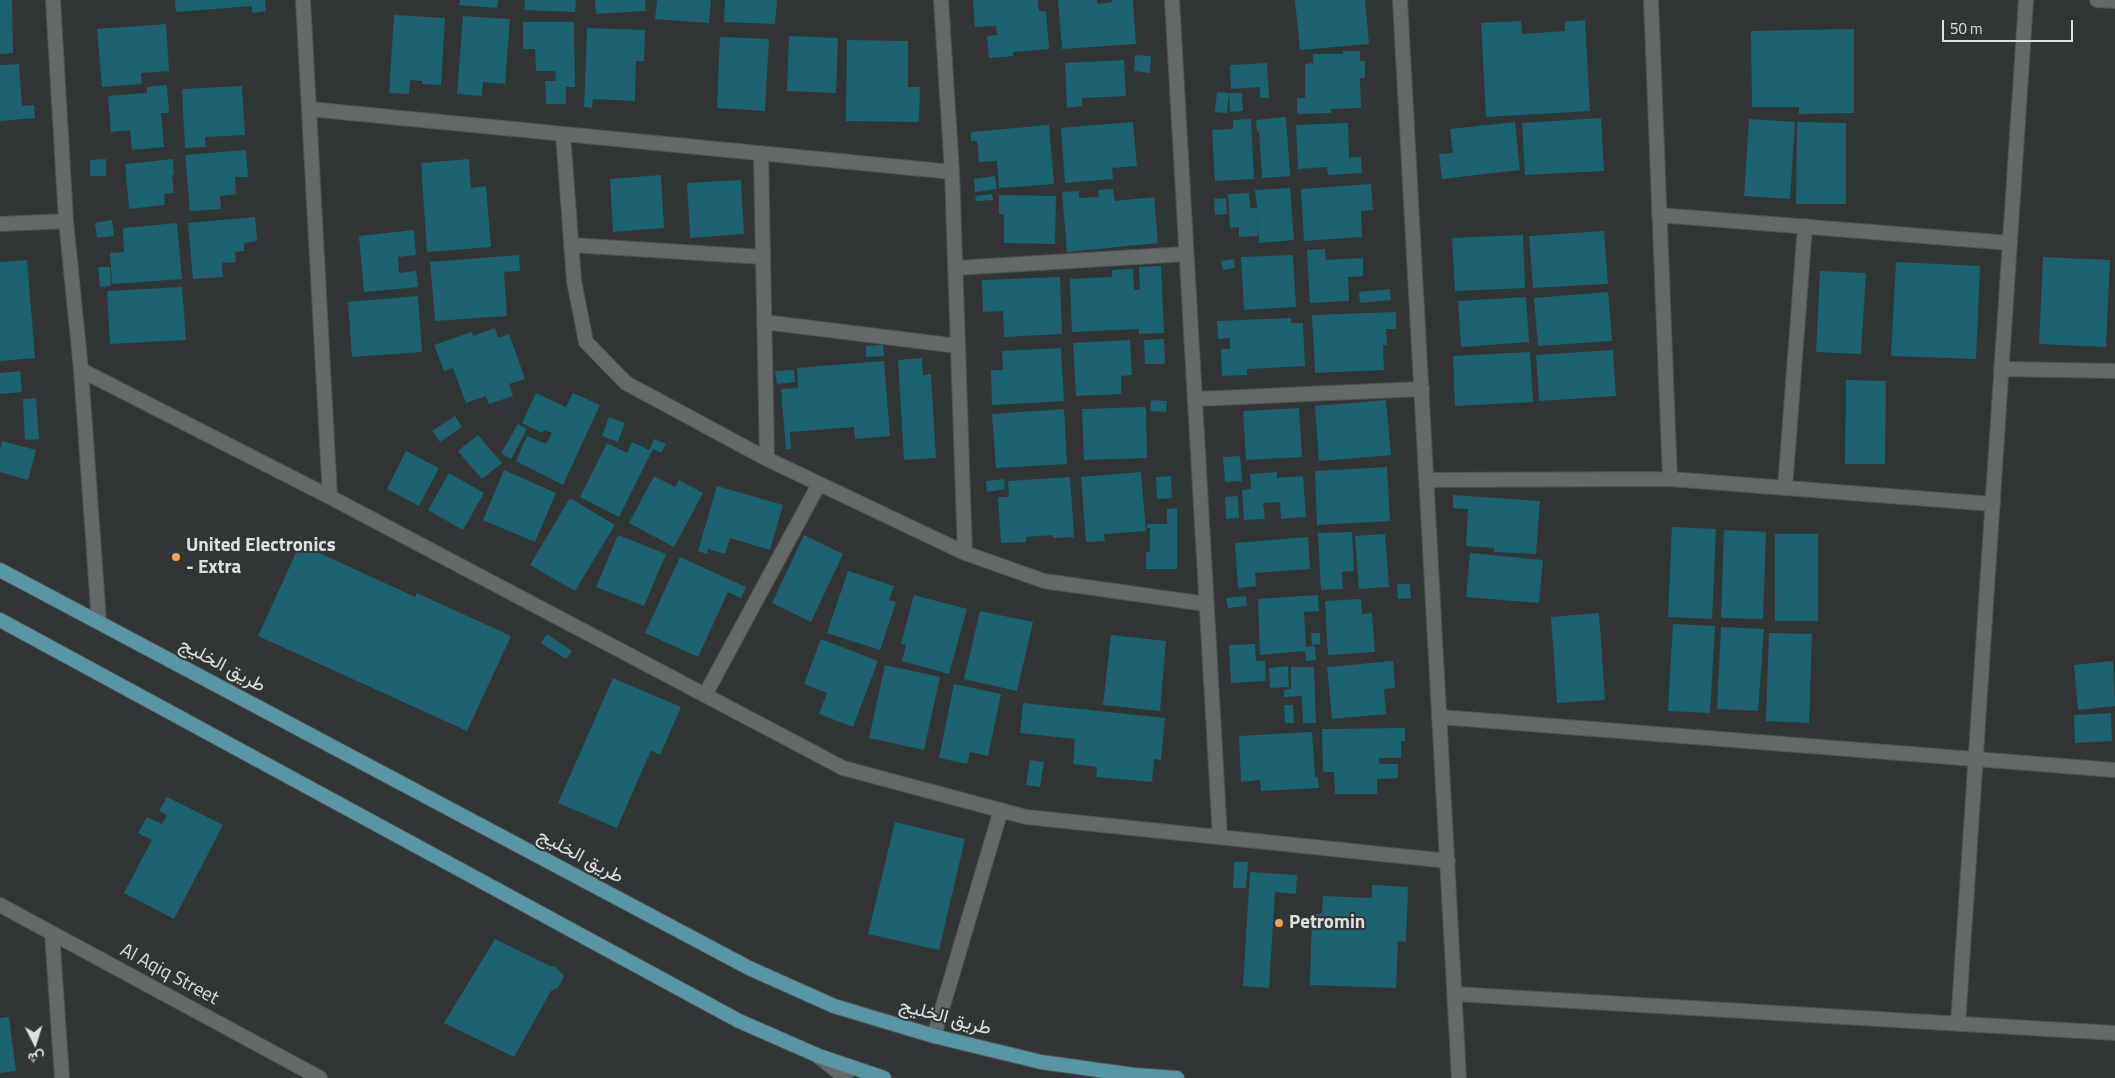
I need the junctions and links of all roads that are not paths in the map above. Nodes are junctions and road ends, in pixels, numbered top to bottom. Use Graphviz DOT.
graph roads {
  1 [pos="53,0"];
  2 [pos="303,0"];
  3 [pos="941,0"];
  4 [pos="1172,0"];
  5 [pos="1400,0"];
  6 [pos="1651,0"];
  7 [pos="2026,0"];
  8 [pos="2097,0"];
  9 [pos="2115,1"];
  10 [pos="309,109"];
  11 [pos="563,134"];
  12 [pos="761,154"];
  13 [pos="952,172"];
  14 [pos="1659,215"];
  15 [pos="66,221"];
  16 [pos="0,224"];
  17 [pos="1805,226"];
  18 [pos="2010,242"];
  19 [pos="572,244"];
  20 [pos="1186,254"];
  21 [pos="763,256"];
  22 [pos="956,268"];
  23 [pos="764,322"];
  24 [pos="958,346"];
  25 [pos="2001,369"];
  26 [pos="81,370"];
  27 [pos="2115,372"];
  28 [pos="1422,389"];
  29 [pos="1195,399"];
  30 [pos="767,459"];
  31 [pos="1670,479"];
  32 [pos="1427,480"];
  33 [pos="819,484"];
  34 [pos="1785,488"];
  35 [pos="330,497"];
  36 [pos="1992,504"];
  37 [pos="965,553"];
  38 [pos="0,570"];
  39 [pos="1206,604"];
  40 [pos="0,620"];
  41 [pos="99,622"];
  42 [pos="705,695"];
  43 [pos="1440,717"];
  44 [pos="1976,760"];
  45 [pos="2115,770"];
  46 [pos="1001,810"];
  47 [pos="1220,837"];
  48 [pos="1448,861"];
  49 [pos="0,905"];
  50 [pos="52,933"];
  51 [pos="1455,994"];
  52 [pos="1958,1024"];
  53 [pos="2115,1033"];
  54 [pos="934,1036"];
  55 [pos="819,1056"];
  56 [pos="1134,1075"];
  57 [pos="62,1078"];
  58 [pos="320,1078"];
  59 [pos="846,1078"];
  60 [pos="884,1078"];
  61 [pos="1149,1078"];
  62 [pos="1177,1078"];
  63 [pos="1459,1078"];
  1 -- 15 [label="street"];
  2 -- 10 [label="street"];
  3 -- 13 [label="street"];
  4 -- 20 [label="street"];
  5 -- 28 [label="street"];
  6 -- 14 [label="street"];
  7 -- 18 [label="street"];
  8 -- 9 [label="street"];
  10 -- 11 [label="street"];
  10 -- 35 [label="street"];
  11 -- 12 [label="street"];
  11 -- 19 [label="street"];
  12 -- 13 [label="street"];
  12 -- 21 [label="street"];
  13 -- 22 [label="street"];
  14 -- 17 [label="street"];
  14 -- 31 [label="street"];
  15 -- 16 [label="street"];
  15 -- 26 [label="street"];
  17 -- 18 [label="street"];
  17 -- 34 [label="street"];
  18 -- 25 [label="street"];
  19 -- 21 [label="street"];
  19 -- 30 [label="street"];
  20 -- 22 [label="street"];
  20 -- 29 [label="street"];
  21 -- 23 [label="street"];
  22 -- 24 [label="street"];
  23 -- 24 [label="street"];
  23 -- 30 [label="street"];
  24 -- 37 [label="street"];
  25 -- 27 [label="street"];
  25 -- 36 [label="street"];
  26 -- 35 [label="street"];
  26 -- 41 [label="street"];
  28 -- 29 [label="street"];
  28 -- 32 [label="street"];
  29 -- 39 [label="street"];
  30 -- 33 [label="street"];
  31 -- 32 [label="street"];
  31 -- 34 [label="street"];
  32 -- 43 [label="street"];
  33 -- 37 [label="street"];
  33 -- 42 [label="street"];
  34 -- 36 [label="street"];
  35 -- 42 [label="street"];
  36 -- 44 [label="street"];
  37 -- 39 [label="street"];
  38 -- 41 [label="main road, طريق الخليج"];
  39 -- 47 [label="street"];
  40 -- 55 [label="main road"];
  41 -- 54 [label="main road, طريق الخليج"];
  42 -- 46 [label="street"];
  43 -- 44 [label="street"];
  43 -- 48 [label="street"];
  44 -- 45 [label="street"];
  44 -- 52 [label="street"];
  46 -- 47 [label="street"];
  46 -- 54 [label="street"];
  47 -- 48 [label="street"];
  48 -- 51 [label="street"];
  49 -- 50 [label="street, Al Aqiq Street"];
  50 -- 57 [label="street"];
  50 -- 58 [label="street, Al Aqiq Street"];
  51 -- 52 [label="street"];
  51 -- 63 [label="street"];
  52 -- 53 [label="street"];
  54 -- 56 [label="main road, طريق الخليج"];
  55 -- 59 [label="street"];
  55 -- 60 [label="main road"];
  56 -- 61 [label="main road"];
  56 -- 62 [label="main road, طريق الخليج"];
}
